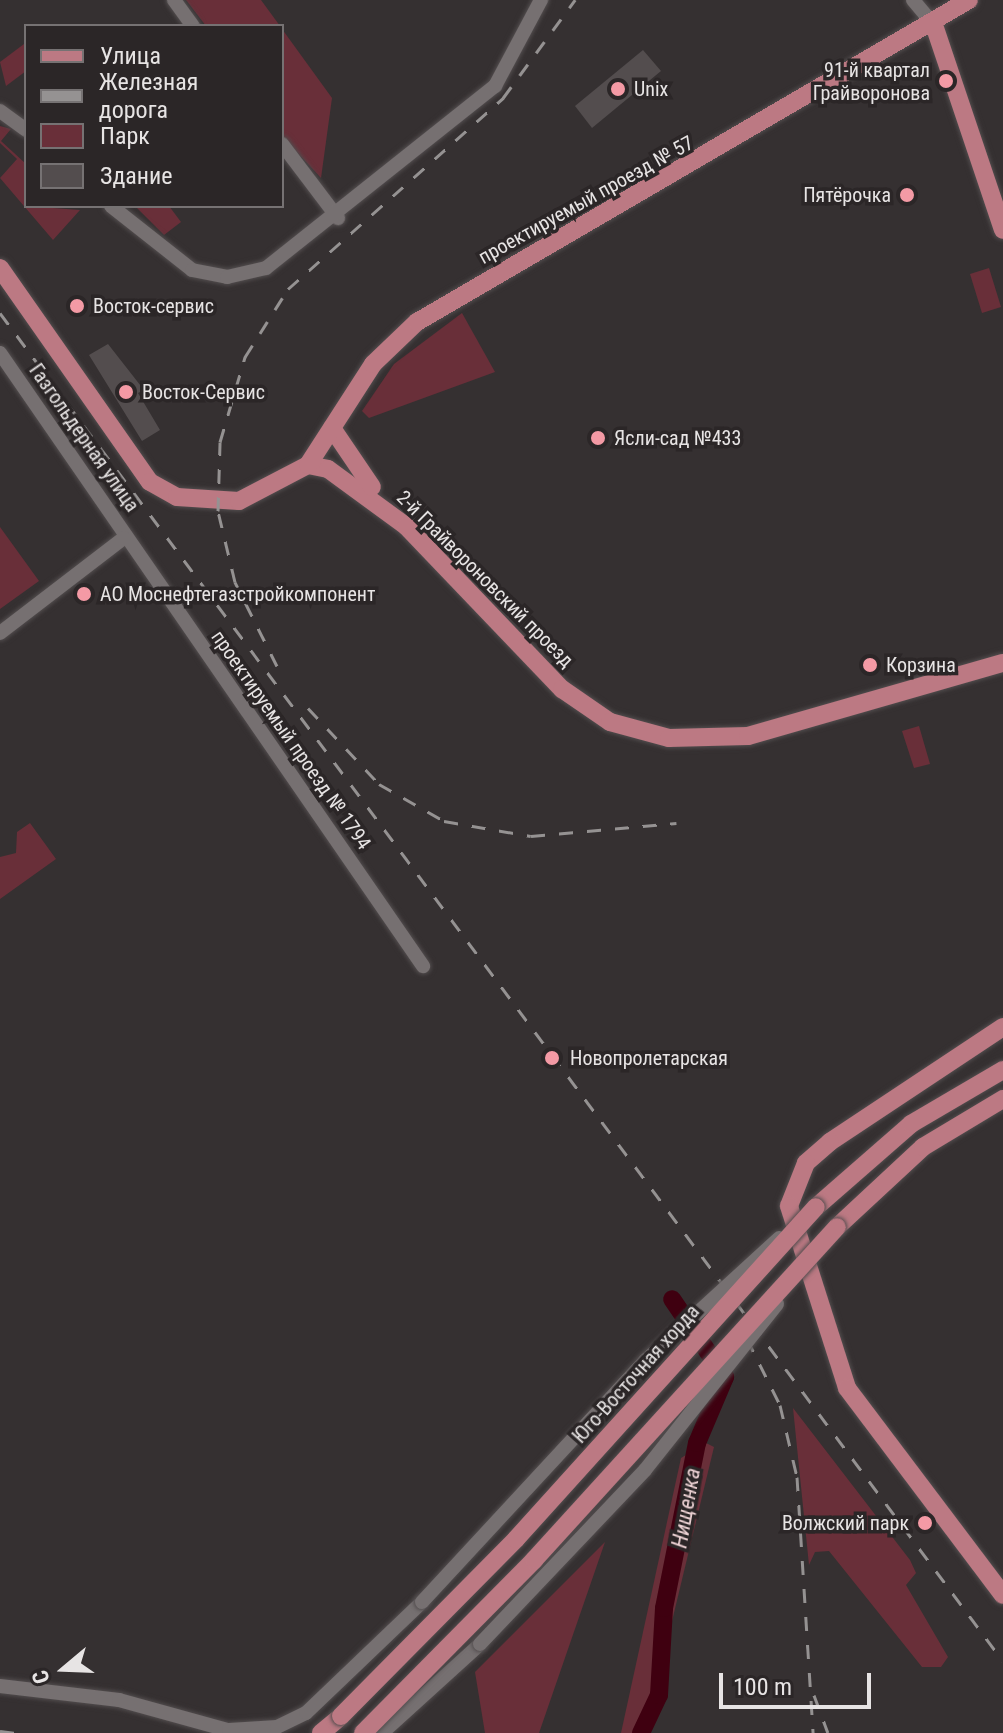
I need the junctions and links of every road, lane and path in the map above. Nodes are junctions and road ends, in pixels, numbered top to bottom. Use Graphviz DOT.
graph roads {
  1 [pos="174,0"];
  2 [pos="541,0"];
  3 [pos="913,0"];
  4 [pos="969,0"];
  5 [pos="192,24"];
  6 [pos="934,25"];
  7 [pos="0,111"];
  8 [pos="24,129"];
  9 [pos="284,147"];
  10 [pos="113,208"];
  11 [pos="338,218"];
  12 [pos="1003,230"];
  13 [pos="0,268"];
  14 [pos="0,353"];
  15 [pos="332,428"];
  16 [pos="308,465"];
  17 [pos="396,517"];
  18 [pos="124,538"];
  19 [pos="0,633"];
  20 [pos="1003,663"];
  21 [pos="423,966"];
  22 [pos="1003,1027"];
  23 [pos="1003,1070"];
  24 [pos="1003,1099"];
  25 [pos="816,1207"];
  26 [pos="837,1227"];
  27 [pos="1003,1595"];
  28 [pos="0,1686"];
  29 [pos="233,1732"];
  30 [pos="321,1733"];
  31 [pos="363,1733"];
  32 [pos="382,1733"];
  1 -- 5 [label="street"];
  2 -- 11 [label="street"];
  3 -- 6 [label="street"];
  4 -- 6 [label="main road, проектируемый проезд № 57"];
  6 -- 12 [label="main road"];
  6 -- 15 [label="main road, проектируемый проезд № 57"];
  7 -- 8 [label="street"];
  9 -- 11 [label="street"];
  10 -- 11 [label="street"];
  13 -- 16 [label="main road"];
  14 -- 18 [label="street, Газгольдерная улица"];
  15 -- 16 [label="main road, проектируемый проезд № 57"];
  15 -- 17 [label="main road"];
  16 -- 17 [label="main road, 2-й Грайвороновский проезд"];
  17 -- 20 [label="main road, 2-й Грайвороновский проезд"];
  18 -- 19 [label="street, Газгольдерная улица"];
  18 -- 21 [label="street, проектируемый проезд № 1794"];
  22 -- 27 [label="main road"];
  23 -- 25 [label="main road, Юго-Восточная хорда"];
  24 -- 26 [label="main road"];
  25 -- 29 [label="street, bridge"];
  25 -- 30 [label="main road, Юго-Восточная хорда, bridge"];
  26 -- 31 [label="main road, bridge"];
  26 -- 32 [label="street, bridge"];
  28 -- 29 [label="street"];
}
